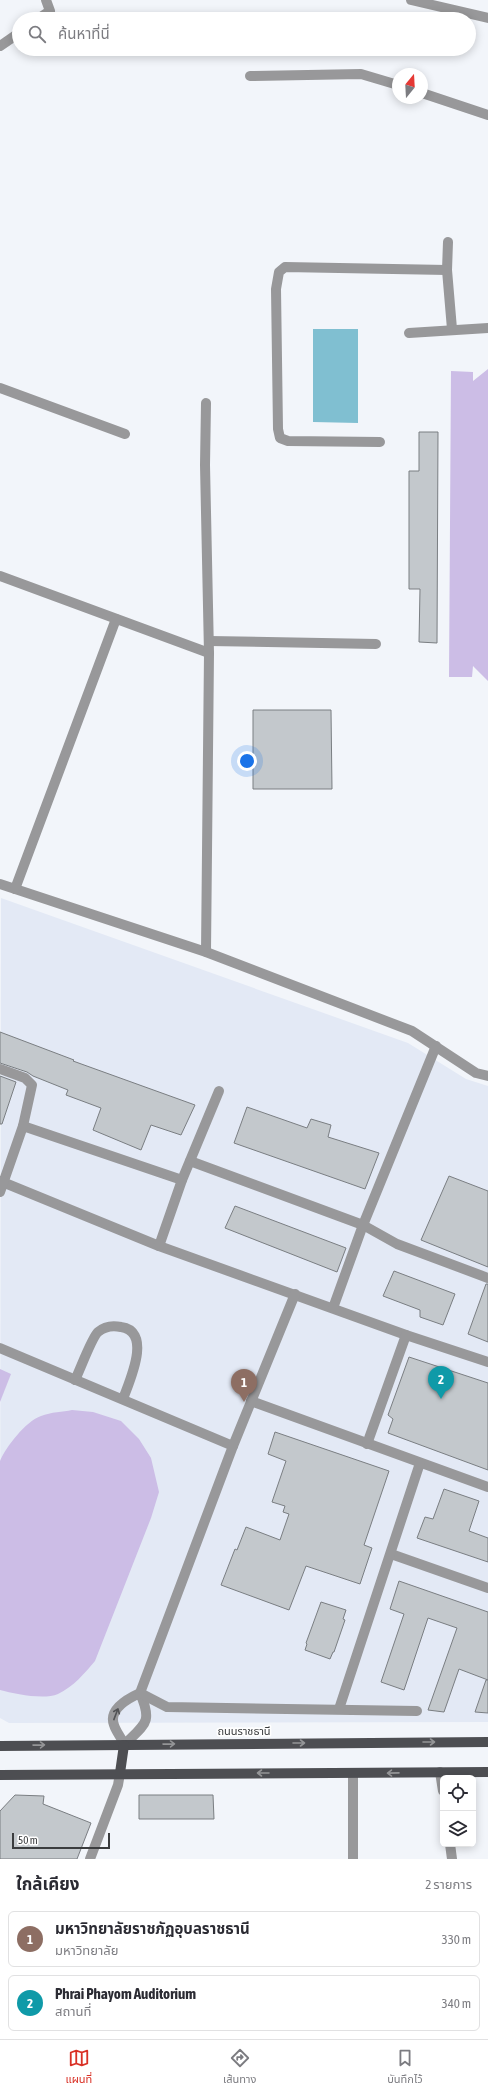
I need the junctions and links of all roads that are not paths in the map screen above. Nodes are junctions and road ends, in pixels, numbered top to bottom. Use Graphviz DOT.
graph roads {
  1 [pos="46,0"];
  2 [pos="411,0"];
  3 [pos="428,2"];
  4 [pos="48,12"];
  5 [pos="466,12"];
  6 [pos="476,15"];
  7 [pos="488,18"];
  8 [pos="12,38"];
  9 [pos="0,46"];
  10 [pos="250,76"];
  11 [pos="392,83"];
  12 [pos="428,95"];
  13 [pos="488,115"];
  14 [pos="448,242"];
  15 [pos="447,270"];
  16 [pos="488,328"];
  17 [pos="452,330"];
  18 [pos="409,333"];
  19 [pos="0,388"];
  20 [pos="206,403"];
  21 [pos="126,434"];
  22 [pos="380,442"];
  23 [pos="0,576"];
  24 [pos="116,619"];
  25 [pos="209,640"];
  26 [pos="376,644"];
  27 [pos="209,653"];
  28 [pos="0,884"];
  29 [pos="15,889"];
  30 [pos="206,952"];
  31 [pos="436,1046"];
  32 [pos="0,1069"];
  33 [pos="488,1076"];
  34 [pos="219,1091"];
  35 [pos="23,1126"];
  36 [pos="190,1161"];
  37 [pos="182,1180"];
  38 [pos="1,1185"];
  39 [pos="363,1226"];
  40 [pos="159,1246"];
  41 [pos="488,1278"];
  42 [pos="295,1294"];
  43 [pos="333,1308"];
  44 [pos="406,1336"];
  45 [pos="0,1348"];
  46 [pos="488,1362"];
  47 [pos="76,1380"];
  48 [pos="123,1399"];
  49 [pos="251,1401"];
  50 [pos="367,1444"];
  51 [pos="233,1446"];
  52 [pos="420,1463"];
  53 [pos="488,1487"];
  54 [pos="391,1554"];
  55 [pos="488,1588"];
  56 [pos="140,1693"];
  57 [pos="339,1709"];
  58 [pos="417,1711"];
  59 [pos="488,1742"];
  60 [pos="124,1745"];
  61 [pos="0,1746"];
  62 [pos="440,1772"];
  63 [pos="488,1772"];
  64 [pos="120,1773"];
  65 [pos="353,1773"];
  66 [pos="0,1775"];
  67 [pos="440,1775"];
  68 [pos="450,1847"];
  69 [pos="90,1859"];
  70 [pos="353,1859"];
  71 [pos="452,1859"];
  1 -- 4 [label="street"];
  2 -- 3 [label="street"];
  3 -- 5 [label="street"];
  6 -- 7 [label="street"];
  8 -- 9 [label="street"];
  10 -- 11 [label="street"];
  12 -- 13 [label="street"];
  14 -- 15 [label="street"];
  15 -- 17 [label="street"];
  15 -- 22 [label="street"];
  16 -- 17 [label="street"];
  17 -- 18 [label="street"];
  19 -- 21 [label="street"];
  20 -- 25 [label="street"];
  23 -- 24 [label="street"];
  24 -- 27 [label="street"];
  24 -- 29 [label="street"];
  25 -- 26 [label="street"];
  25 -- 27 [label="street"];
  27 -- 30 [label="street"];
  28 -- 29 [label="street"];
  29 -- 30 [label="street"];
  30 -- 31 [label="street"];
  31 -- 33 [label="street"];
  31 -- 39 [label="street"];
  32 -- 35 [label="street"];
  34 -- 36 [label="street"];
  35 -- 37 [label="street"];
  35 -- 38 [label="street"];
  36 -- 37 [label="street"];
  36 -- 39 [label="street"];
  37 -- 40 [label="street"];
  38 -- 40 [label="street"];
  39 -- 41 [label="street"];
  39 -- 43 [label="street"];
  40 -- 42 [label="street"];
  42 -- 43 [label="street"];
  42 -- 49 [label="street"];
  43 -- 44 [label="street"];
  44 -- 46 [label="street"];
  44 -- 50 [label="street"];
  45 -- 47 [label="street"];
  47 -- 48 [label="street"];
  47 -- 48 [label="street"];
  48 -- 51 [label="street"];
  49 -- 50 [label="street"];
  49 -- 51 [label="street"];
  50 -- 52 [label="street"];
  51 -- 56 [label="street"];
  52 -- 53 [label="street"];
  52 -- 54 [label="street"];
  54 -- 55 [label="street"];
  54 -- 57 [label="street"];
  56 -- 57 [label="street"];
  56 -- 60 [label="street"];
  60 -- 56 [label="street, one-way"];
  57 -- 58 [label="street"];
  60 -- 59 [label="main road, ถนนราชธานี, one-way"];
  61 -- 60 [label="main road, ถนนราชธานี, one-way"];
  60 -- 64 [label="main road"];
  62 -- 63 [label="main road"];
  62 -- 65 [label="main road, one-way"];
  62 -- 67 [label="street"];
  65 -- 64 [label="main road, one-way"];
  64 -- 66 [label="main road"];
  64 -- 69 [label="street"];
  65 -- 70 [label="street"];
  68 -- 71 [label="street"];
}
